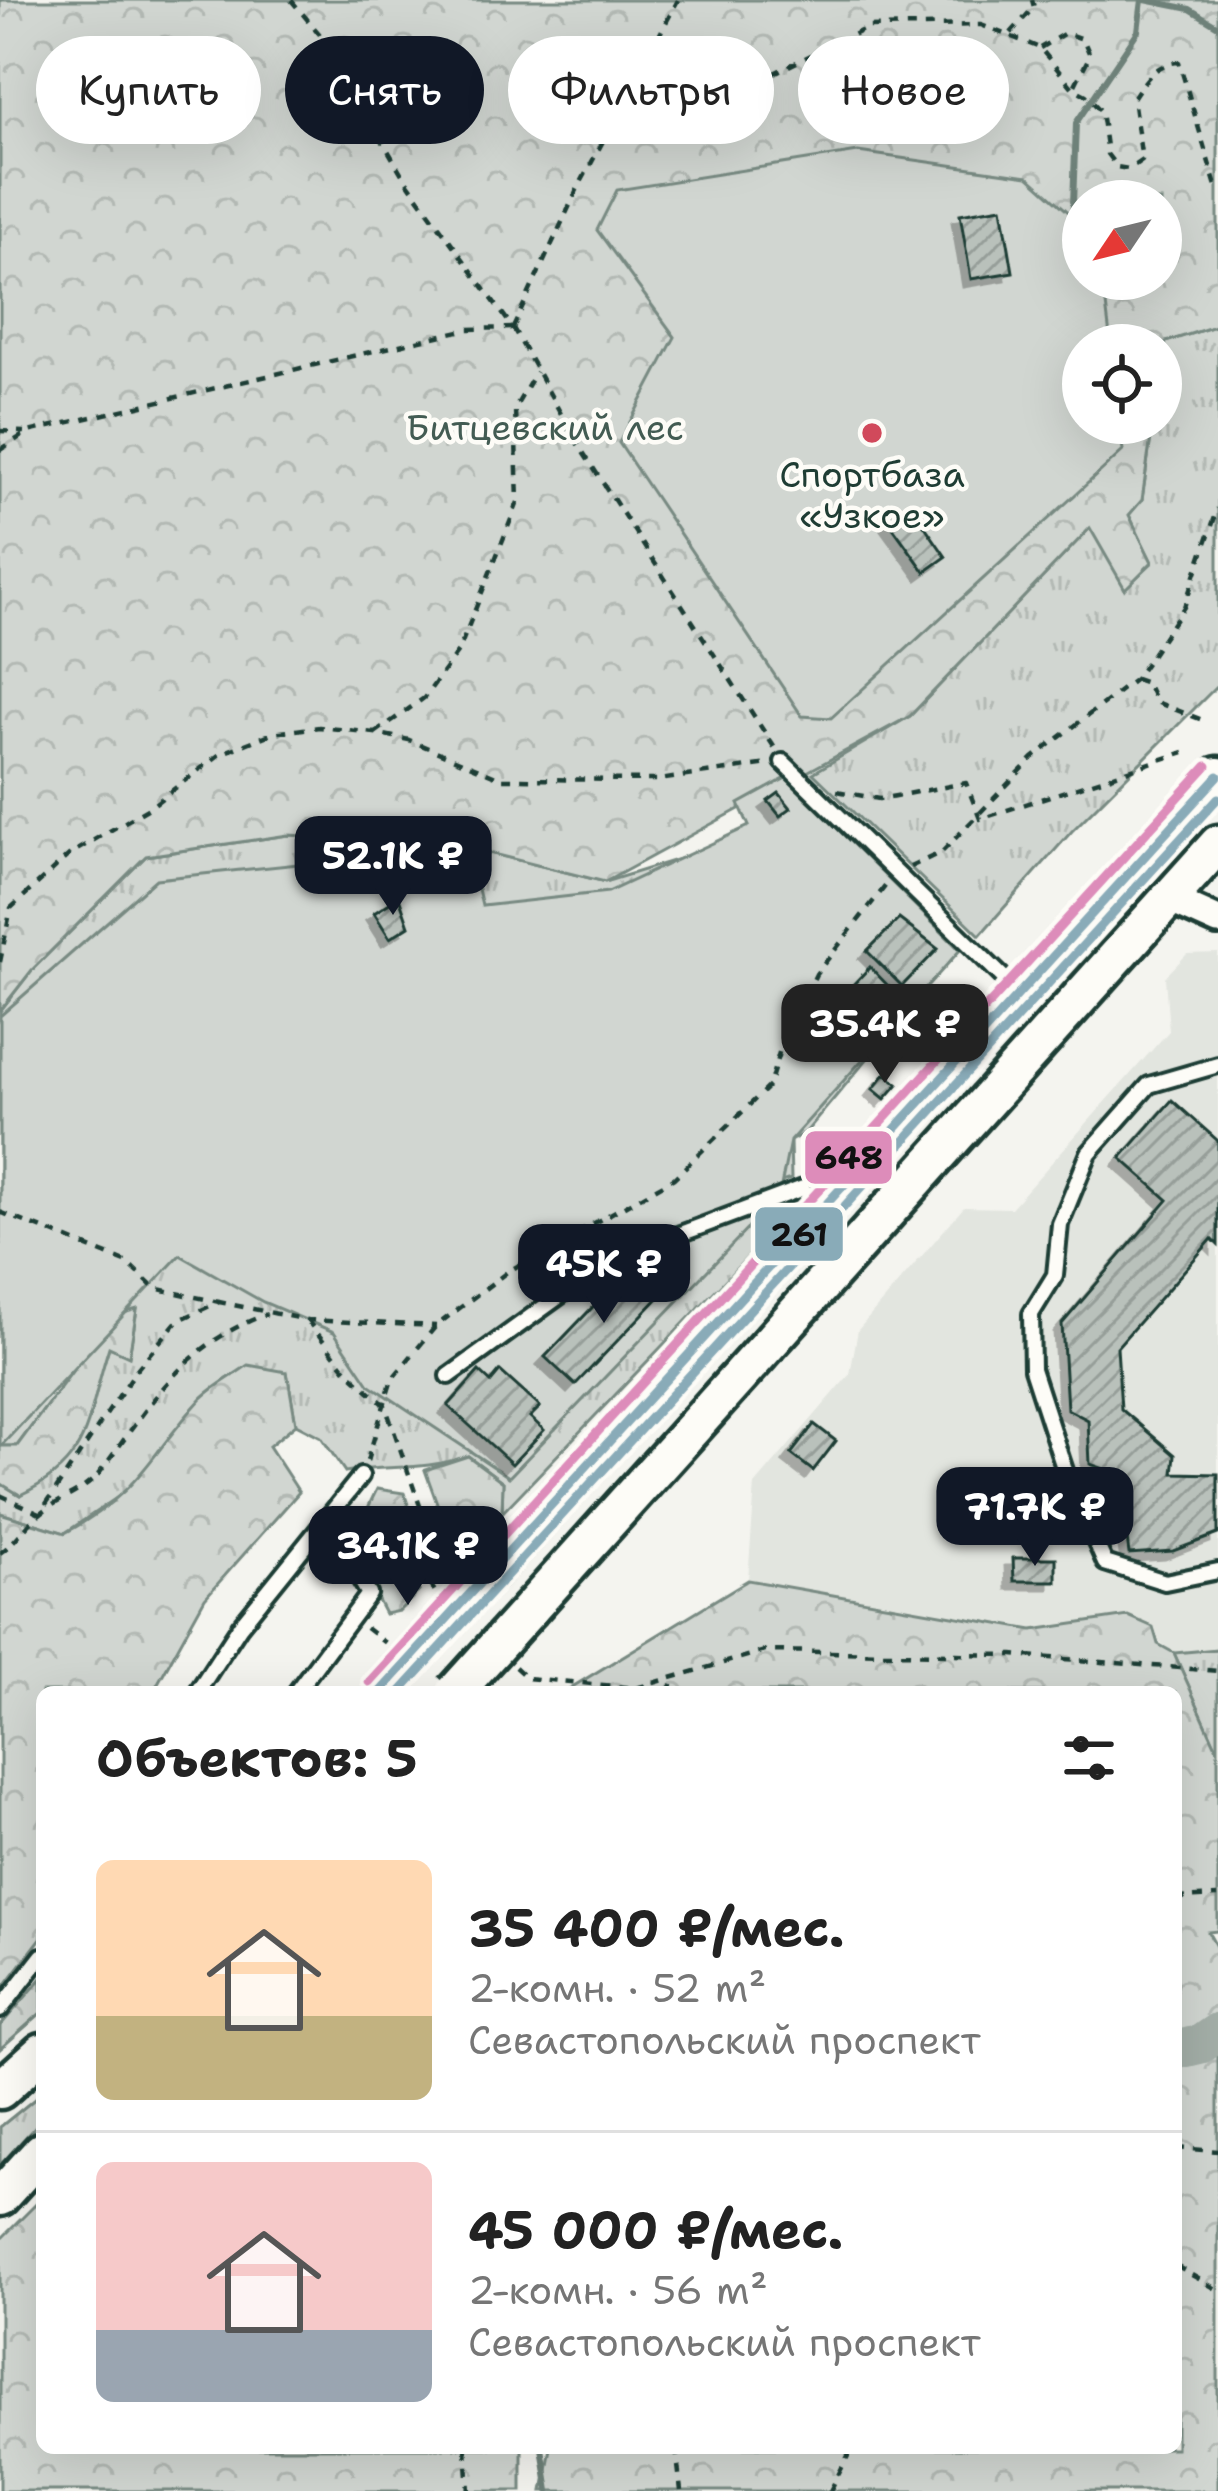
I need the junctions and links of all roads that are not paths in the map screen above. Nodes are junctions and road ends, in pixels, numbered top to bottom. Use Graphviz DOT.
graph roads {
  1 [pos="783,762"];
  2 [pos="1218,776"];
  3 [pos="1218,844"];
  4 [pos="1169,899"];
  5 [pos="1218,921"];
  6 [pos="1020,993"];
  7 [pos="1218,1065"];
  8 [pos="803,1188"];
  9 [pos="449,1376"];
  10 [pos="362,1477"];
  11 [pos="326,1523"];
  12 [pos="1218,1571"];
  13 [pos="201,1686"];
  14 [pos="300,1686"];
  15 [pos="386,1686"];
  16 [pos="460,1686"];
  17 [pos="36,1964"];
  18 [pos="0,2010"];
  19 [pos="36,2057"];
  20 [pos="0,2090"];
  21 [pos="36,2158"];
  22 [pos="0,2197"];
  1 -- 6 [label="lane"];
  2 -- 6 [label="main road"];
  3 -- 4 [label="main road"];
  4 -- 5 [label="street"];
  4 -- 16 [label="main road, bridge"];
  6 -- 15 [label="main road, bridge"];
  7 -- 12 [label="lane"];
  8 -- 9 [label="lane"];
  10 -- 11 [label="lane"];
  11 -- 13 [label="lane"];
  11 -- 14 [label="lane"];
  17 -- 18 [label="lane"];
  19 -- 20 [label="main road"];
  21 -- 22 [label="main road"];
}
